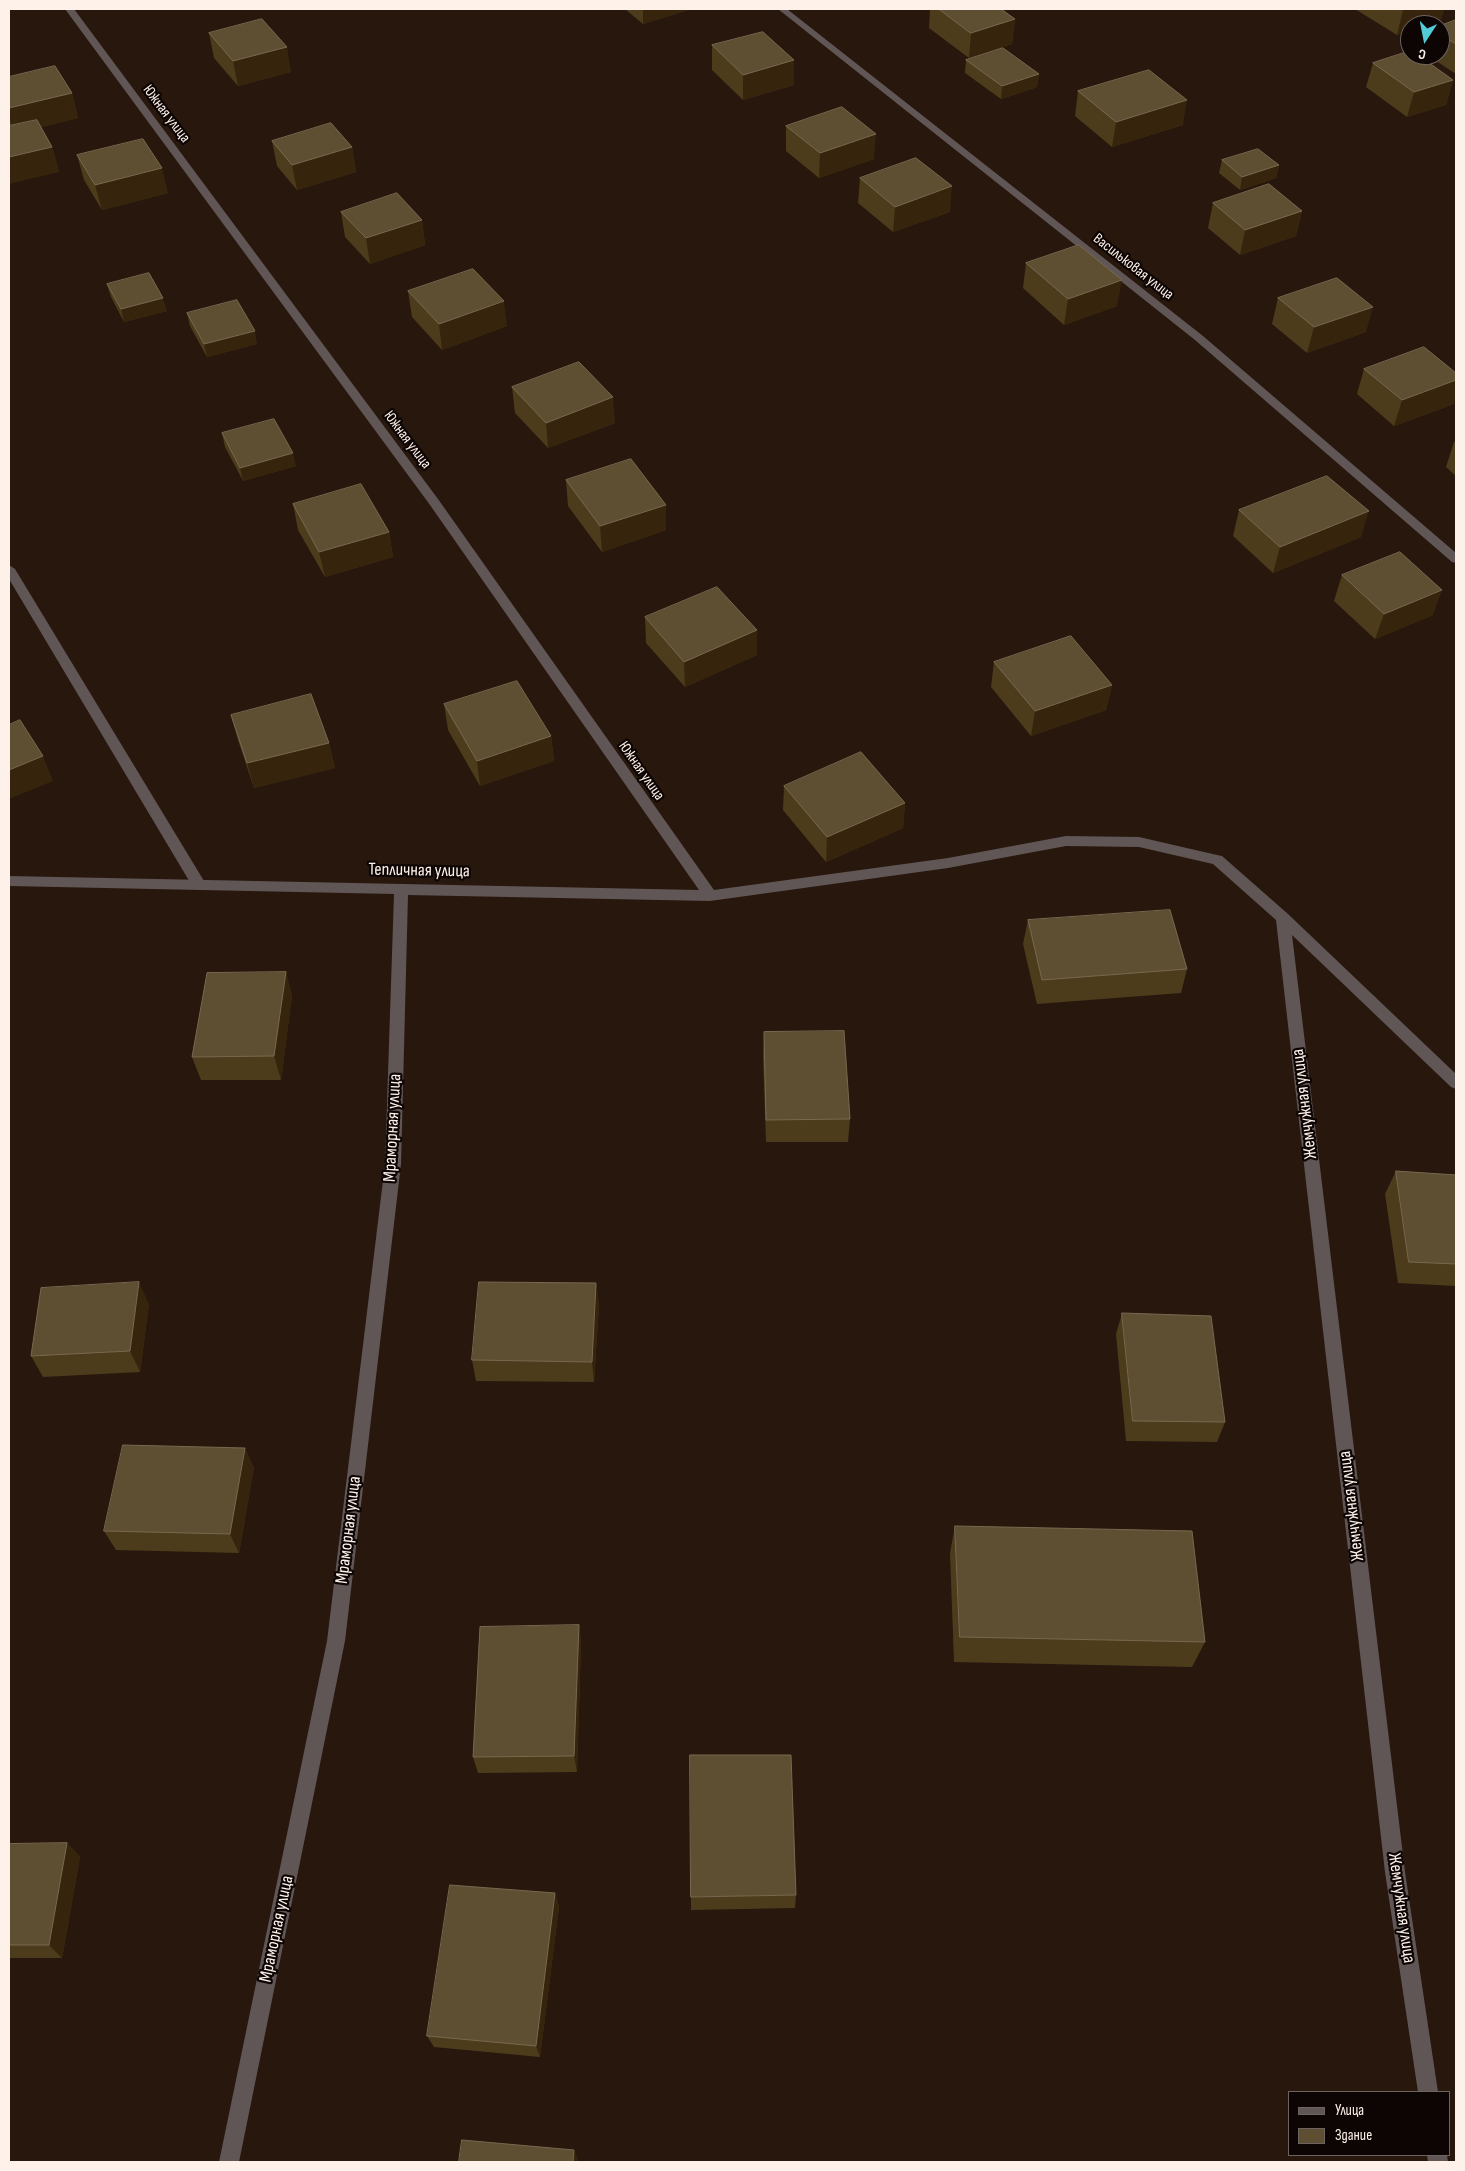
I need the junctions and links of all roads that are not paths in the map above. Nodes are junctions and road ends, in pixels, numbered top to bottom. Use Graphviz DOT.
graph roads {
  1 [pos="69,9"];
  2 [pos="782,9"];
  3 [pos="1456,559"];
  4 [pos="9,569"];
  5 [pos="9,881"];
  6 [pos="199,885"];
  7 [pos="401,890"];
  8 [pos="710,896"];
  9 [pos="1283,918"];
  10 [pos="1456,1083"];
  11 [pos="1428,2091"];
  12 [pos="229,2162"];
  1 -- 8 [label="street, Южная улица"];
  2 -- 3 [label="street, Васильковая улица"];
  4 -- 6 [label="street"];
  5 -- 6 [label="street, Тепличная улица"];
  6 -- 7 [label="street, Тепличная улица"];
  7 -- 8 [label="street, Тепличная улица"];
  7 -- 12 [label="street, Мраморная улица"];
  8 -- 9 [label="street, Тепличная улица"];
  9 -- 10 [label="street, Тепличная улица"];
  9 -- 11 [label="street, Жемчужная улица"];
}
